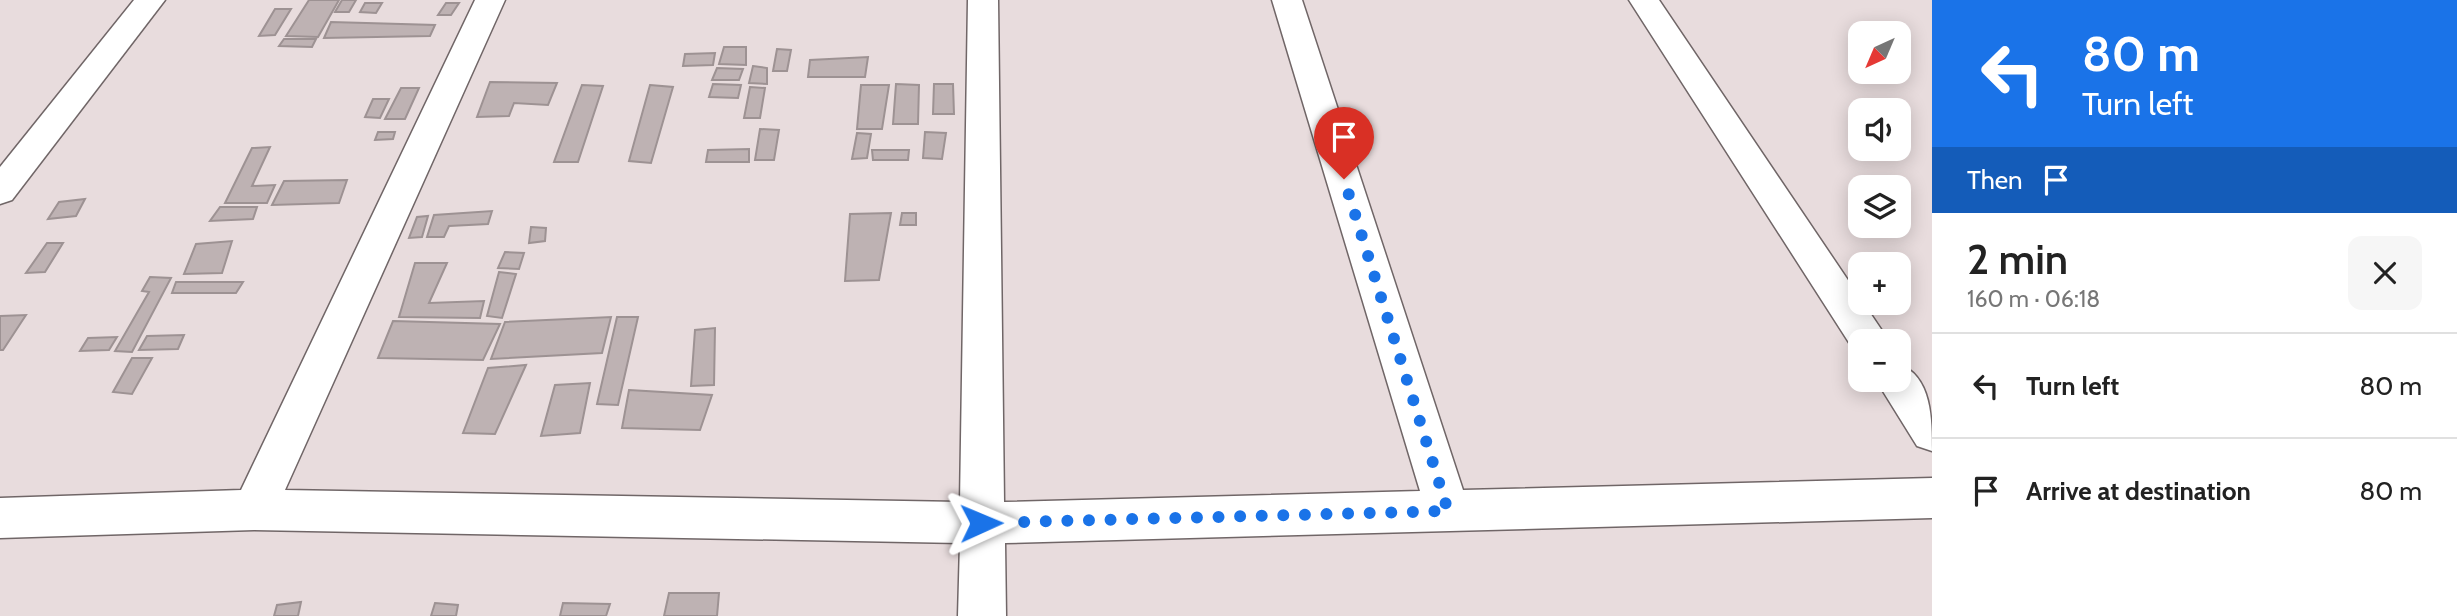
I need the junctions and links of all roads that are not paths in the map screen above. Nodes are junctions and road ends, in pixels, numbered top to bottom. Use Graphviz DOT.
graph roads {
  1 [pos="150,0"];
  2 [pos="490,0"];
  3 [pos="983,0"];
  4 [pos="1287,0"];
  5 [pos="1644,0"];
  6 [pos="3,182"];
  7 [pos="1862,329"];
  8 [pos="1904,392"];
  9 [pos="1932,433"];
  10 [pos="1932,498"];
  11 [pos="254,510"];
  12 [pos="1448,511"];
  13 [pos="0,518"];
  14 [pos="981,523"];
  15 [pos="982,616"];
  1 -- 6 [label="street"];
  2 -- 11 [label="street"];
  3 -- 14 [label="street"];
  4 -- 12 [label="street"];
  5 -- 7 [label="street"];
  8 -- 9 [label="street"];
  10 -- 12 [label="street"];
  11 -- 13 [label="street"];
  11 -- 14 [label="street"];
  12 -- 14 [label="street"];
  14 -- 15 [label="street"];
}
